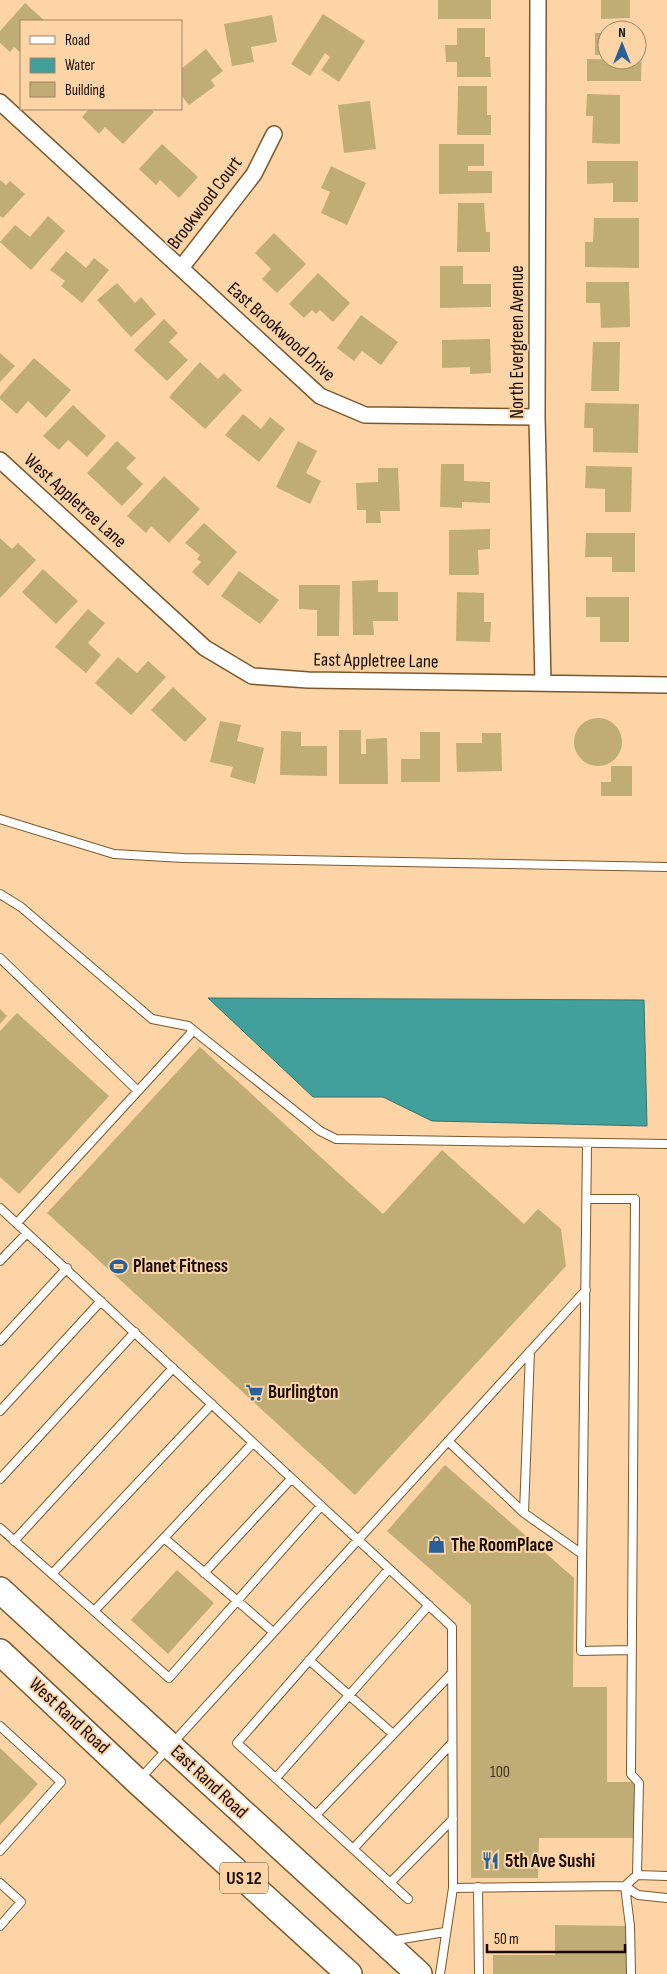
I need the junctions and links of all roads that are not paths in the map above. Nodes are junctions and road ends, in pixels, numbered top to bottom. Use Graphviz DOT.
graph roads {
  1 [pos="538,0"];
  2 [pos="0,102"];
  3 [pos="274,134"];
  4 [pos="181,268"];
  5 [pos="537,417"];
  6 [pos="0,460"];
  7 [pos="122,571"];
  8 [pos="543,683"];
  9 [pos="667,685"];
  10 [pos="0,819"];
  11 [pos="667,867"];
  12 [pos="0,894"];
  13 [pos="0,958"];
  14 [pos="193,1031"];
  15 [pos="138,1091"];
  16 [pos="587,1144"];
  17 [pos="667,1144"];
  18 [pos="587,1199"];
  19 [pos="0,1208"];
  20 [pos="16,1223"];
  21 [pos="27,1233"];
  22 [pos="0,1262"];
  23 [pos="67,1268"];
  24 [pos="586,1290"];
  25 [pos="101,1300"];
  26 [pos="135,1332"];
  27 [pos="0,1341"];
  28 [pos="530,1351"];
  29 [pos="174,1368"];
  30 [pos="212,1404"];
  31 [pos="0,1411"];
  32 [pos="448,1441"];
  33 [pos="254,1443"];
  34 [pos="291,1478"];
  35 [pos="0,1479"];
  36 [pos="321,1506"];
  37 [pos="524,1513"];
  38 [pos="0,1528"];
  39 [pos="164,1538"];
  40 [pos="357,1540"];
  41 [pos="14,1541"];
  42 [pos="582,1554"];
  43 [pos="389,1569"];
  44 [pos="204,1572"];
  45 [pos="52,1574"];
  46 [pos="0,1590"];
  47 [pos="238,1602"];
  48 [pos="428,1605"];
  49 [pos="94,1611"];
  50 [pos="273,1632"];
  51 [pos="632,1650"];
  52 [pos="0,1652"];
  53 [pos="309,1660"];
  54 [pos="452,1673"];
  55 [pos="349,1695"];
  56 [pos="0,1726"];
  57 [pos="393,1734"];
  58 [pos="452,1743"];
  59 [pos="169,1745"];
  60 [pos="276,1778"];
  61 [pos="138,1782"];
  62 [pos="316,1815"];
  63 [pos="453,1819"];
  64 [pos="353,1849"];
  65 [pos="0,1851"];
  66 [pos="637,1875"];
  67 [pos="667,1876"];
  68 [pos="0,1883"];
  69 [pos="390,1883"];
  70 [pos="625,1886"];
  71 [pos="478,1887"];
  72 [pos="453,1888"];
  73 [pos="667,1898"];
  74 [pos="408,1899"];
  75 [pos="0,1926"];
  76 [pos="445,1932"];
  77 [pos="383,1942"];
  78 [pos="349,1974"];
  79 [pos="419,1974"];
  80 [pos="440,1974"];
  81 [pos="479,1974"];
  82 [pos="631,1974"];
  1 -- 5 [label="street, North Evergreen Avenue"];
  2 -- 4 [label="street, East Brookwood Drive"];
  3 -- 4 [label="street, Brookwood Court"];
  4 -- 5 [label="street, East Brookwood Drive"];
  5 -- 8 [label="street, North Evergreen Avenue"];
  6 -- 7 [label="street, West Appletree Lane"];
  7 -- 8 [label="street, East Appletree Lane"];
  8 -- 9 [label="street, East Appletree Lane"];
  10 -- 11 [label="lane"];
  12 -- 14 [label="lane"];
  13 -- 15 [label="lane"];
  14 -- 15 [label="lane"];
  14 -- 16 [label="lane"];
  15 -- 20 [label="lane"];
  16 -- 17 [label="lane"];
  16 -- 18 [label="lane"];
  18 -- 24 [label="lane"];
  18 -- 51 [label="lane"];
  19 -- 20 [label="lane"];
  20 -- 21 [label="lane"];
  21 -- 22 [label="lane"];
  21 -- 23 [label="lane"];
  23 -- 25 [label="lane"];
  23 -- 27 [label="lane"];
  24 -- 28 [label="lane"];
  24 -- 42 [label="lane"];
  25 -- 26 [label="lane"];
  25 -- 31 [label="lane"];
  26 -- 29 [label="lane"];
  26 -- 35 [label="lane"];
  28 -- 32 [label="lane"];
  28 -- 37 [label="lane"];
  29 -- 30 [label="lane"];
  29 -- 41 [label="lane"];
  30 -- 33 [label="lane"];
  30 -- 45 [label="lane"];
  32 -- 37 [label="lane"];
  32 -- 40 [label="lane"];
  33 -- 34 [label="lane"];
  33 -- 39 [label="lane"];
  34 -- 36 [label="lane"];
  34 -- 44 [label="lane"];
  36 -- 40 [label="lane"];
  36 -- 47 [label="lane"];
  37 -- 42 [label="lane"];
  38 -- 41 [label="lane"];
  39 -- 44 [label="lane"];
  39 -- 49 [label="lane"];
  40 -- 43 [label="lane"];
  40 -- 50 [label="lane"];
  41 -- 45 [label="lane"];
  42 -- 51 [label="lane"];
  43 -- 48 [label="lane"];
  43 -- 53 [label="lane"];
  44 -- 47 [label="lane"];
  45 -- 49 [label="lane"];
  46 -- 59 [label="main road, East Rand Road / US 12"];
  47 -- 49 [label="lane"];
  47 -- 50 [label="lane"];
  48 -- 54 [label="lane"];
  48 -- 55 [label="lane"];
  50 -- 59 [label="lane"];
  51 -- 66 [label="lane"];
  52 -- 61 [label="main road, West Rand Road / US 12"];
  53 -- 55 [label="lane"];
  53 -- 60 [label="lane"];
  54 -- 57 [label="lane"];
  54 -- 58 [label="lane"];
  55 -- 57 [label="lane"];
  55 -- 60 [label="lane"];
  56 -- 65 [label="lane"];
  57 -- 62 [label="lane"];
  58 -- 63 [label="lane"];
  58 -- 64 [label="lane"];
  59 -- 61 [label="lane"];
  59 -- 77 [label="main road, East Rand Road / US 12"];
  60 -- 62 [label="lane"];
  61 -- 78 [label="main road, US 12"];
  62 -- 64 [label="lane"];
  63 -- 69 [label="lane"];
  63 -- 72 [label="lane"];
  64 -- 69 [label="lane"];
  66 -- 67 [label="lane"];
  66 -- 70 [label="lane"];
  68 -- 75 [label="lane"];
  69 -- 74 [label="lane"];
  70 -- 71 [label="lane"];
  70 -- 73 [label="lane"];
  70 -- 82 [label="lane"];
  71 -- 72 [label="lane"];
  71 -- 81 [label="lane"];
  72 -- 76 [label="lane"];
  76 -- 77 [label="lane"];
  76 -- 80 [label="lane"];
  77 -- 79 [label="main road, East Rand Road / US 12"];
}
